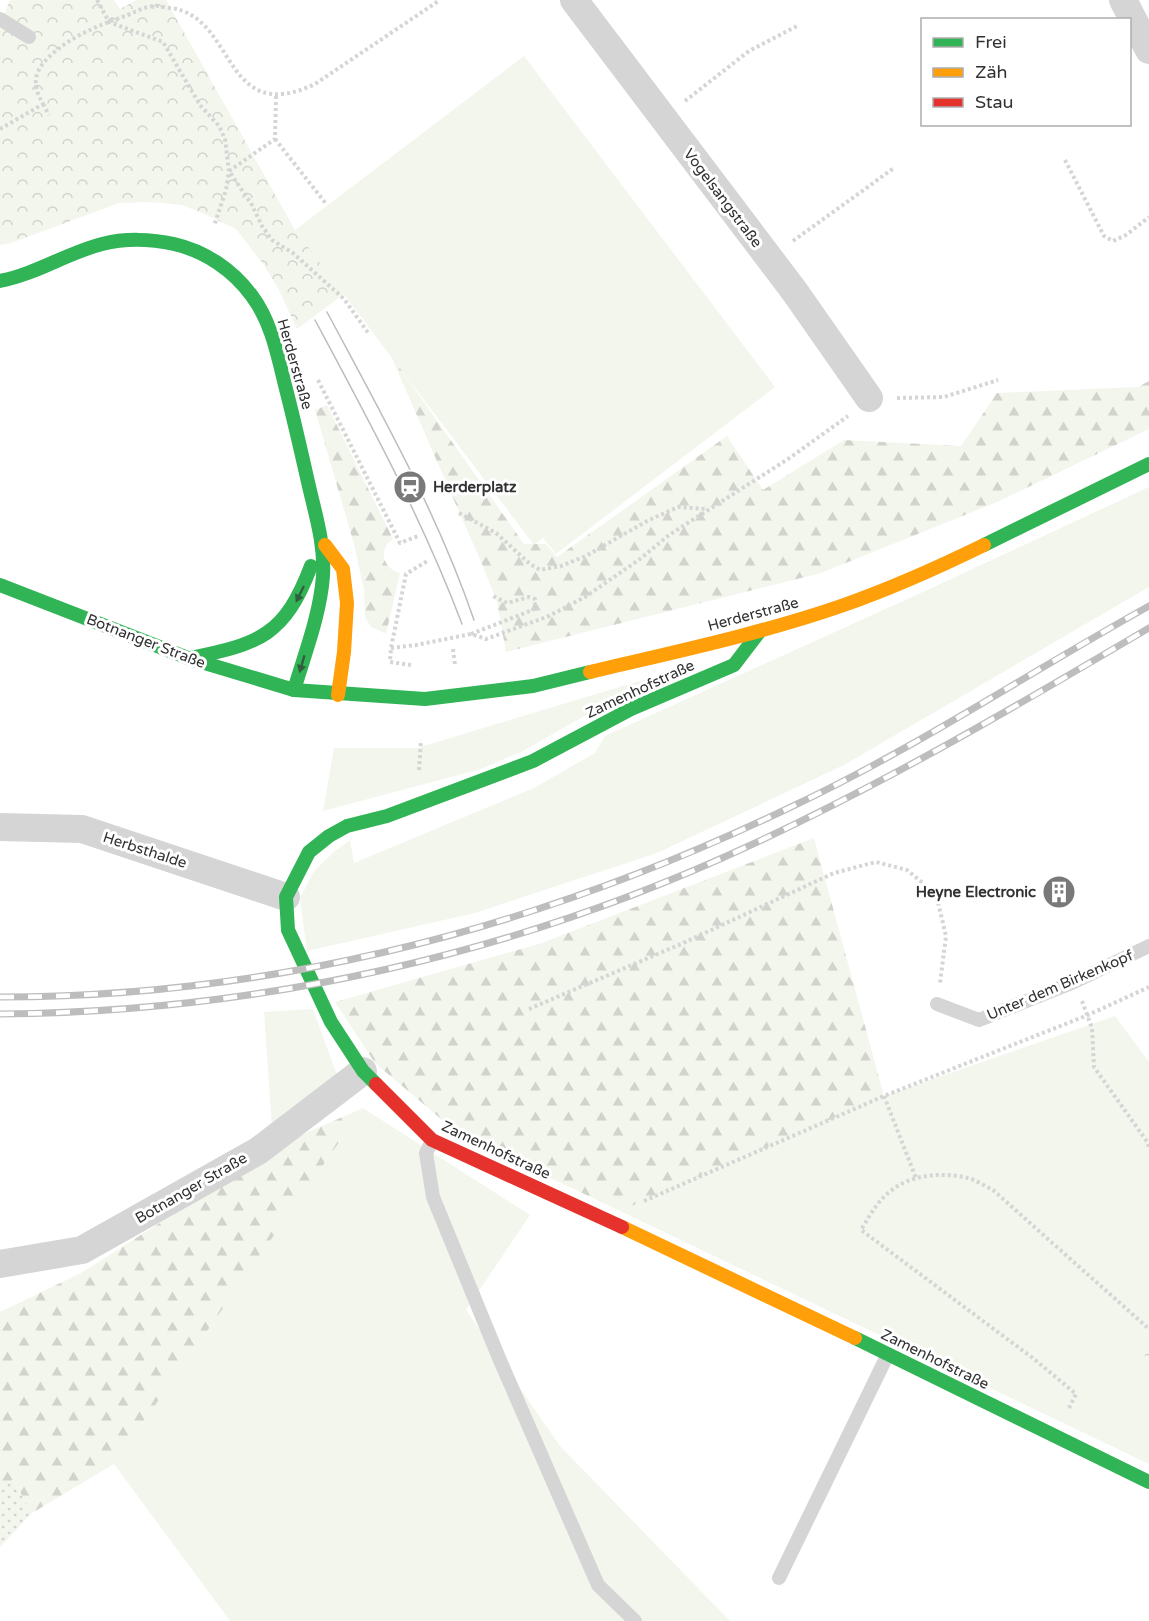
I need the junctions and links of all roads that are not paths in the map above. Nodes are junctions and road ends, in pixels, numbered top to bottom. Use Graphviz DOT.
graph roads {
  1 [pos="574,0"];
  2 [pos="1123,0"];
  3 [pos="0,19"];
  4 [pos="29,37"];
  5 [pos="1149,50"];
  6 [pos="0,281"];
  7 [pos="869,398"];
  8 [pos="1149,464"];
  9 [pos="321,539"];
  10 [pos="0,585"];
  11 [pos="760,631"];
  12 [pos="188,658"];
  13 [pos="294,690"];
  14 [pos="338,695"];
  15 [pos="0,827"];
  16 [pos="286,897"];
  17 [pos="1149,946"];
  18 [pos="937,1005"];
  19 [pos="363,1071"];
  20 [pos="432,1140"];
  21 [pos="0,1264"];
  22 [pos="888,1354"];
  23 [pos="1149,1482"];
  24 [pos="779,1578"];
  25 [pos="635,1621"];
  1 -- 7 [label="street, Vogelsangstraße"];
  2 -- 5 [label="street"];
  3 -- 4 [label="lane"];
  6 -- 9 [label="street, Herderstraße"];
  8 -- 11 [label="street, Herderstraße"];
  9 -- 12 [label="street, one-way"];
  9 -- 13 [label="street, Herderstraße, one-way"];
  9 -- 14 [label="street, Herderstraße"];
  10 -- 12 [label="street, Botnanger Straße"];
  11 -- 14 [label="street, Herderstraße"];
  11 -- 16 [label="street, Zamenhofstraße"];
  12 -- 13 [label="street, Botnanger Straße"];
  13 -- 14 [label="street, Herderstraße"];
  15 -- 16 [label="street, Herbsthalde"];
  16 -- 19 [label="street, Zamenhofstraße"];
  17 -- 18 [label="lane, Unter dem Birkenkopf"];
  19 -- 20 [label="street, Zamenhofstraße"];
  19 -- 21 [label="street, Botnanger Straße"];
  20 -- 22 [label="street, Zamenhofstraße"];
  20 -- 25 [label="lane"];
  22 -- 23 [label="street, Zamenhofstraße"];
  22 -- 24 [label="lane"];
}
